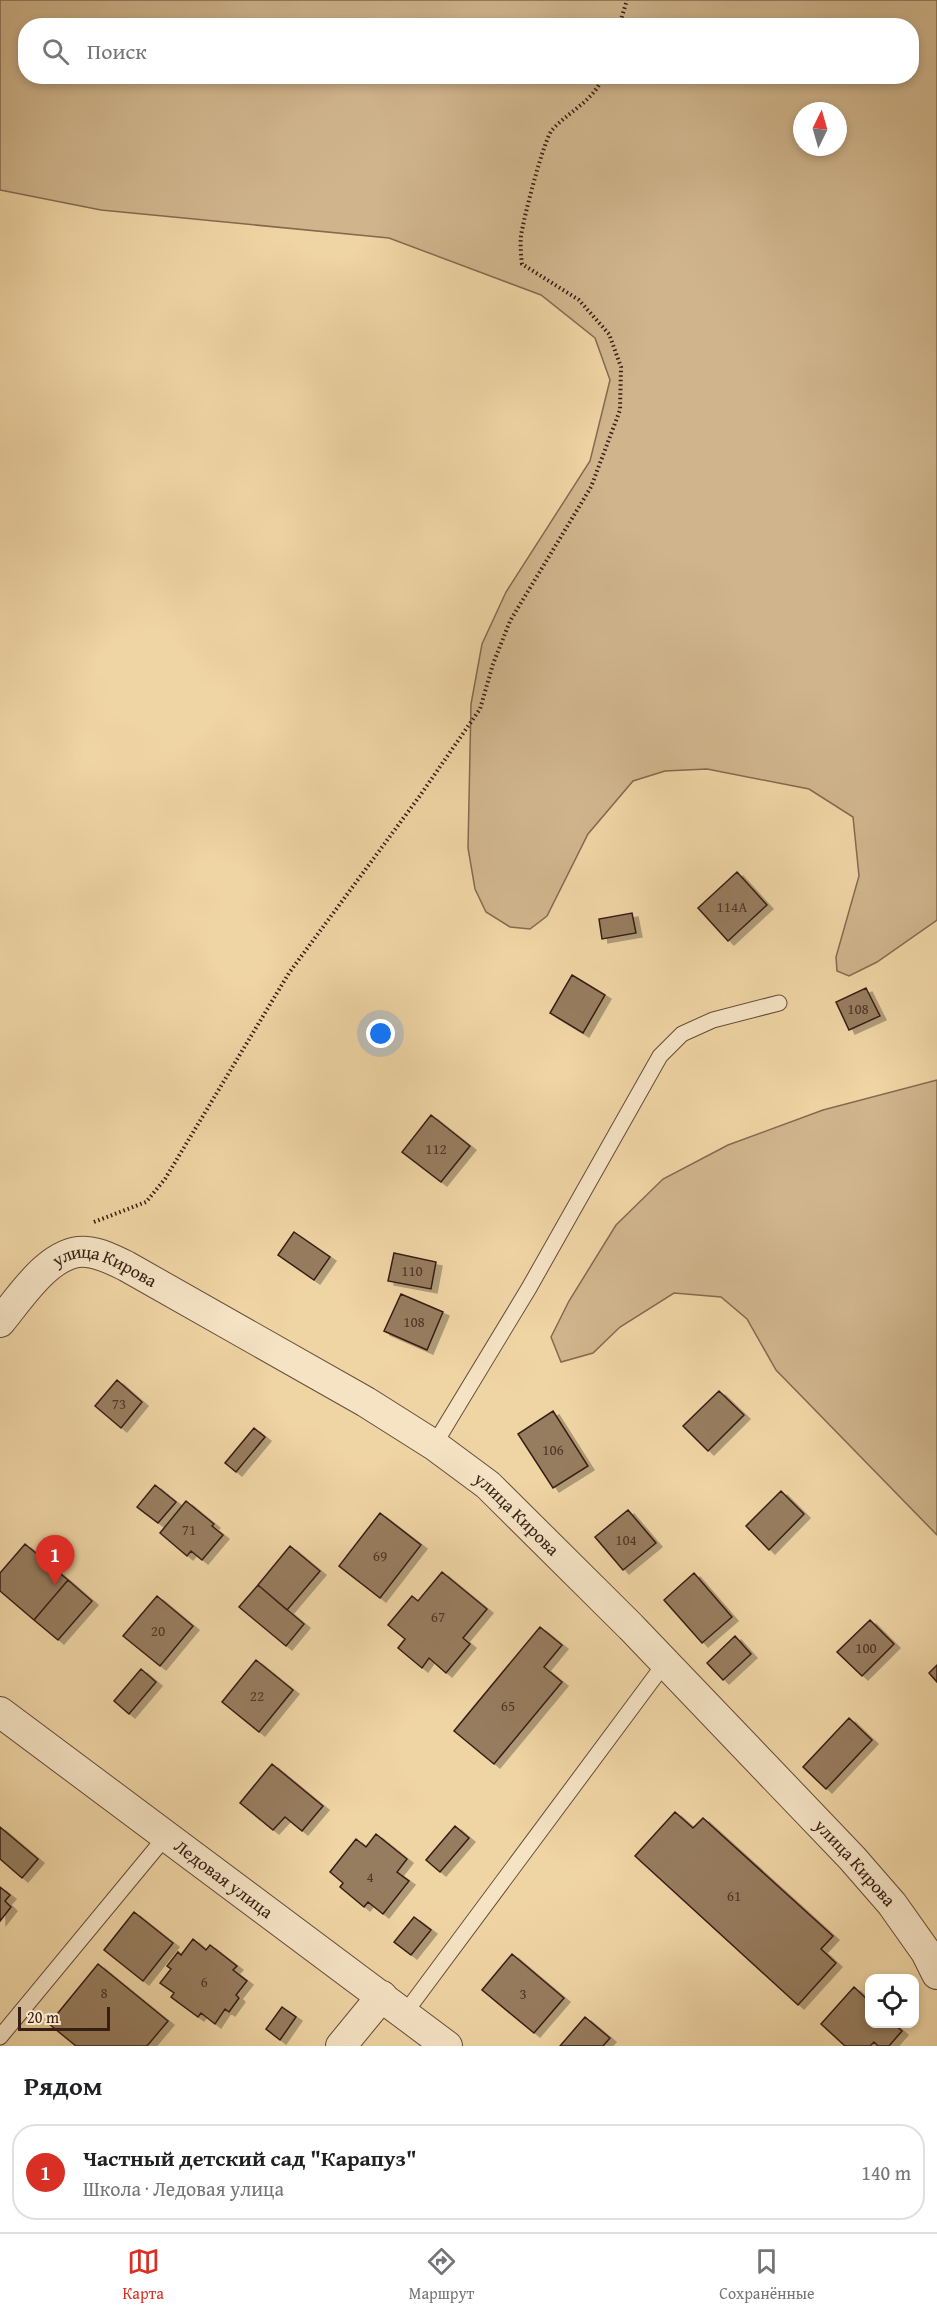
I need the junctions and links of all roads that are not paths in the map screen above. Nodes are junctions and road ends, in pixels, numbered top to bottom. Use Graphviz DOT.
graph roads {
  1 [pos="779,1003"];
  2 [pos="0,1322"];
  3 [pos="434,1445"];
  4 [pos="664,1663"];
  5 [pos="0,1712"];
  6 [pos="167,1835"];
  7 [pos="937,1974"];
  8 [pos="394,2005"];
  9 [pos="0,2037"];
  10 [pos="341,2046"];
  11 [pos="447,2046"];
  1 -- 3 [label="lane"];
  2 -- 3 [label="street, улица Кирова"];
  3 -- 4 [label="street, улица Кирова"];
  4 -- 7 [label="street, улица Кирова"];
  4 -- 8 [label="lane"];
  5 -- 6 [label="street, Ледовая улица"];
  6 -- 8 [label="street, Ледовая улица"];
  6 -- 9 [label="lane"];
  8 -- 10 [label="street"];
  8 -- 11 [label="street, Ледовая улица"];
}
